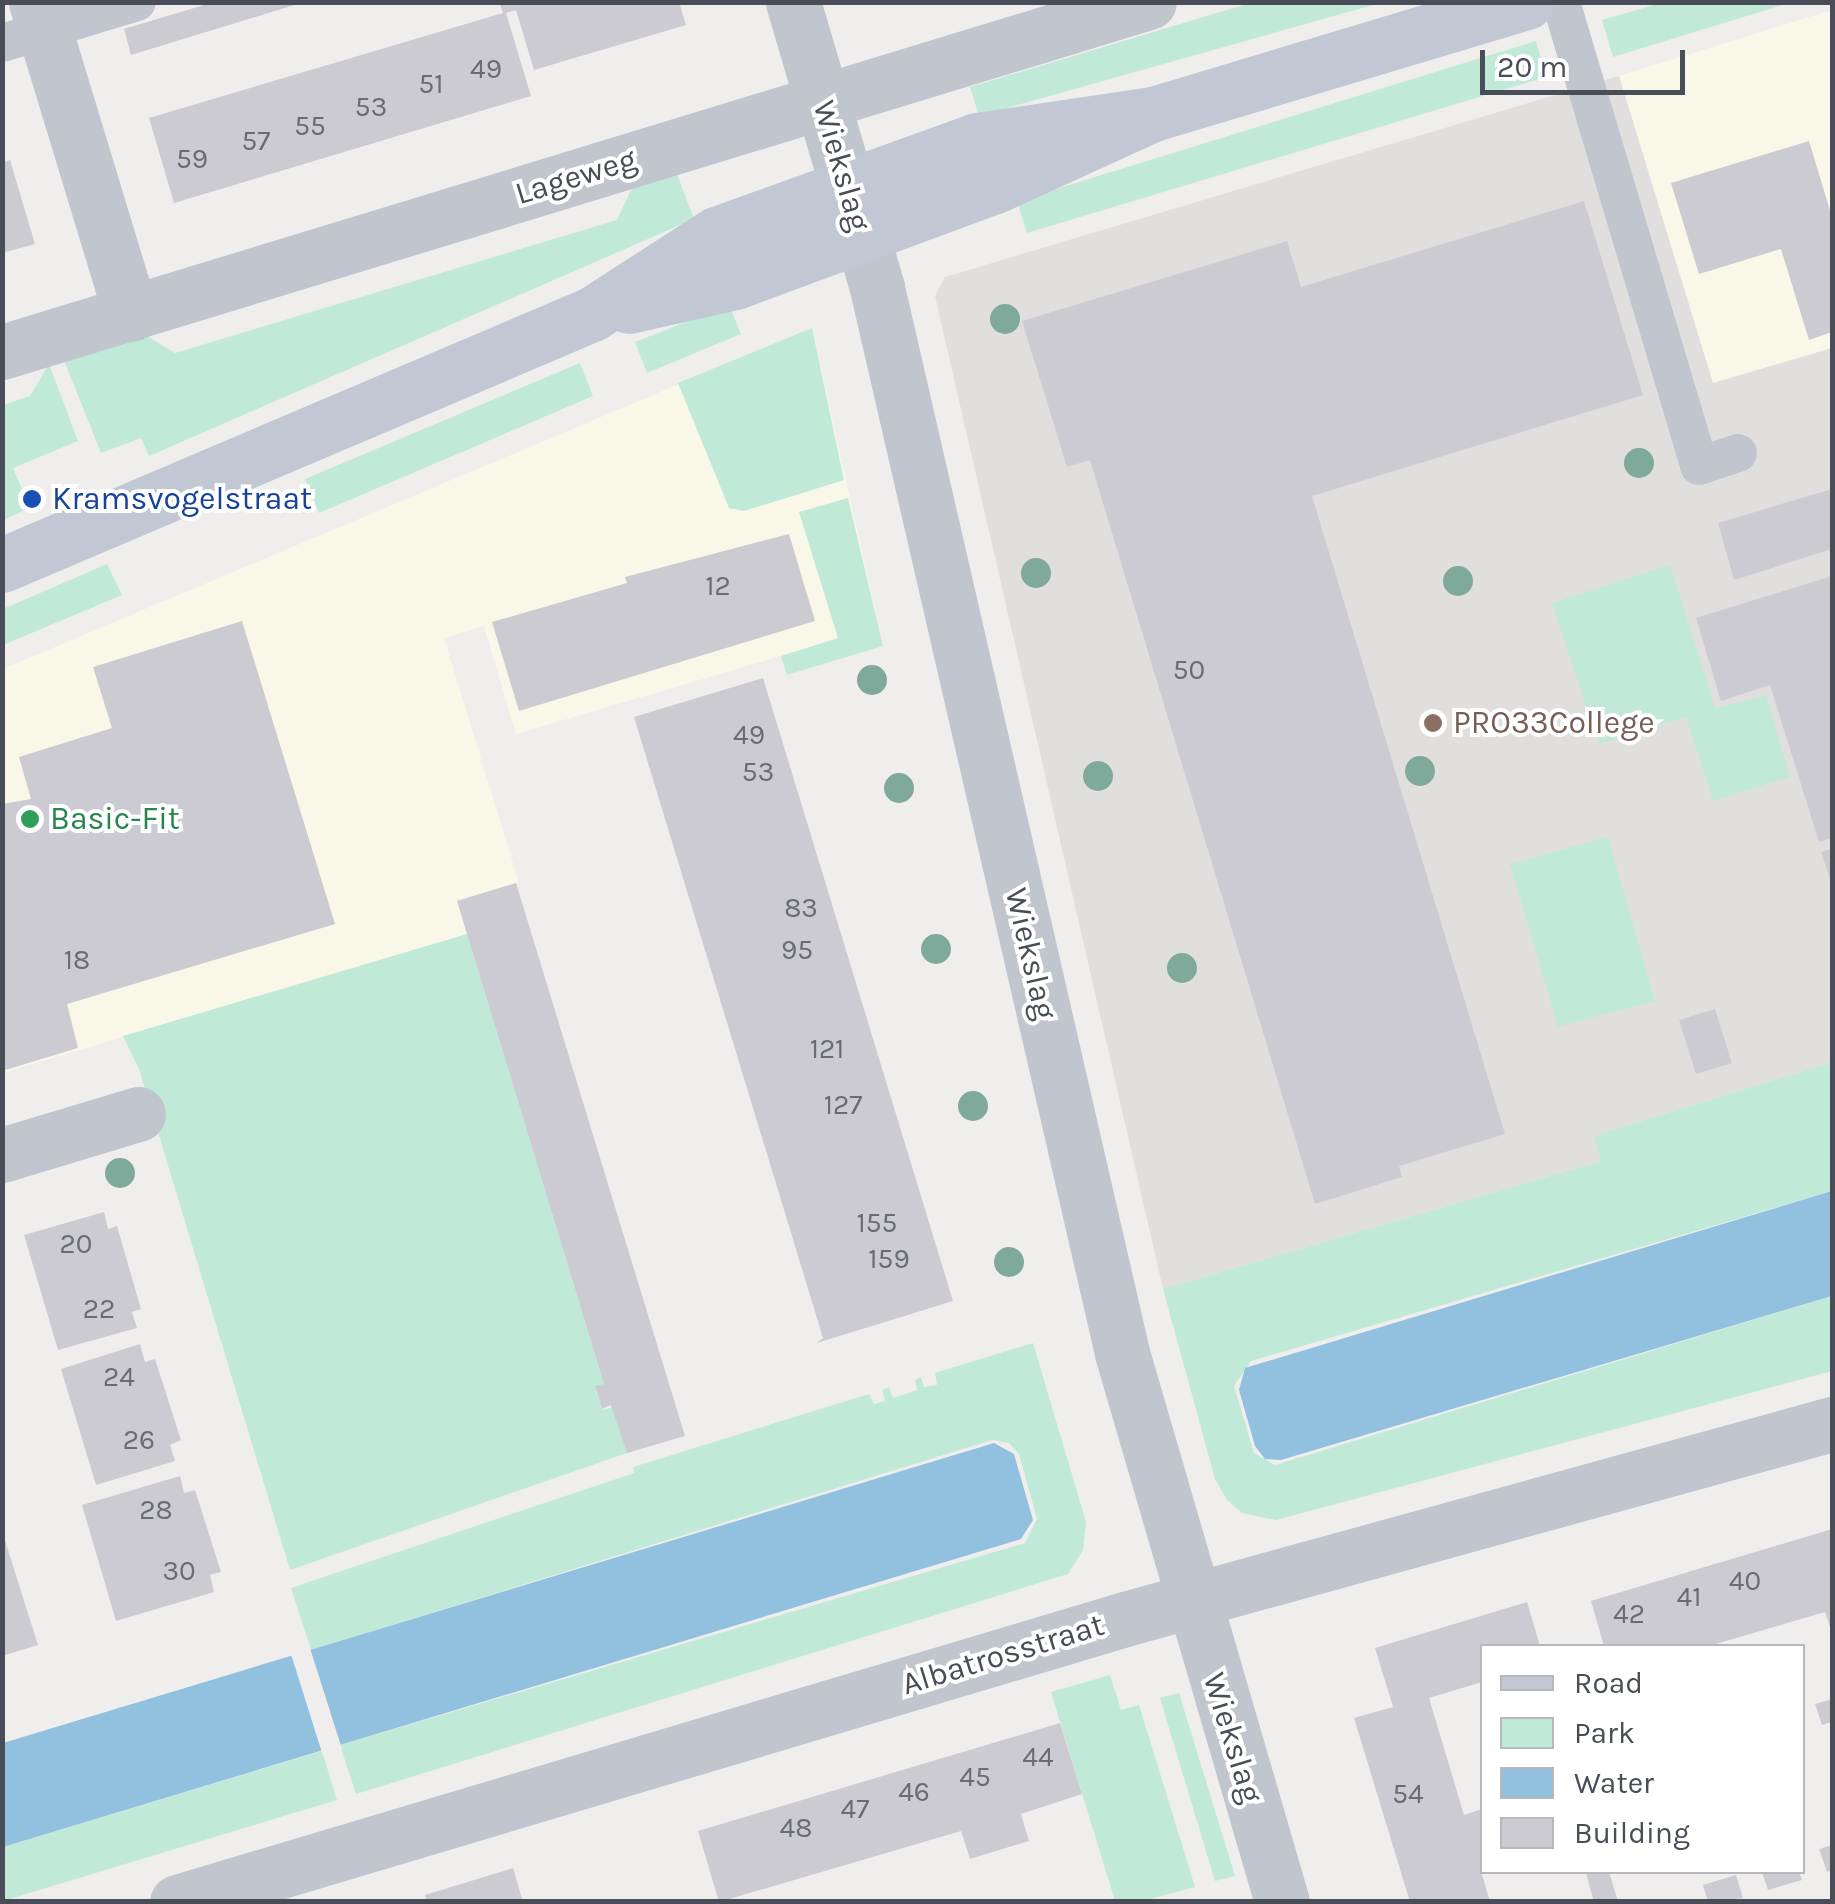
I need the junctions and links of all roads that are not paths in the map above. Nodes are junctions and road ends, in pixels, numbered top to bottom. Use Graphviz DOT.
graph roads {
  1 [pos="137,2"];
  2 [pos="793,2"];
  3 [pos="1526,2"];
  4 [pos="1561,2"];
  5 [pos="1125,6"];
  6 [pos="28,25"];
  7 [pos="822,100"];
  8 [pos="853,208"];
  9 [pos="131,314"];
  10 [pos="2,352"];
  11 [pos="1738,453"];
  12 [pos="2,565"];
  13 [pos="138,1114"];
  14 [pos="2,1155"];
  15 [pos="1832,1424"];
  16 [pos="1191,1600"];
  17 [pos="177,1902"];
  18 [pos="1282,1902"];
  1 -- 6 [label="lane"];
  2 -- 7 [label="street, Wiekslag"];
  3 -- 8 [label="street"];
  4 -- 11 [label="lane"];
  5 -- 7 [label="street, Lageweg"];
  6 -- 9 [label="street"];
  7 -- 8 [label="street, Wiekslag"];
  7 -- 9 [label="street, Lageweg"];
  8 -- 12 [label="street"];
  8 -- 16 [label="street, Wiekslag"];
  9 -- 10 [label="street, Lageweg"];
  13 -- 14 [label="street"];
  15 -- 16 [label="street, Albatrosstraat"];
  16 -- 17 [label="street, Albatrosstraat"];
  16 -- 18 [label="street, Wiekslag"];
}
